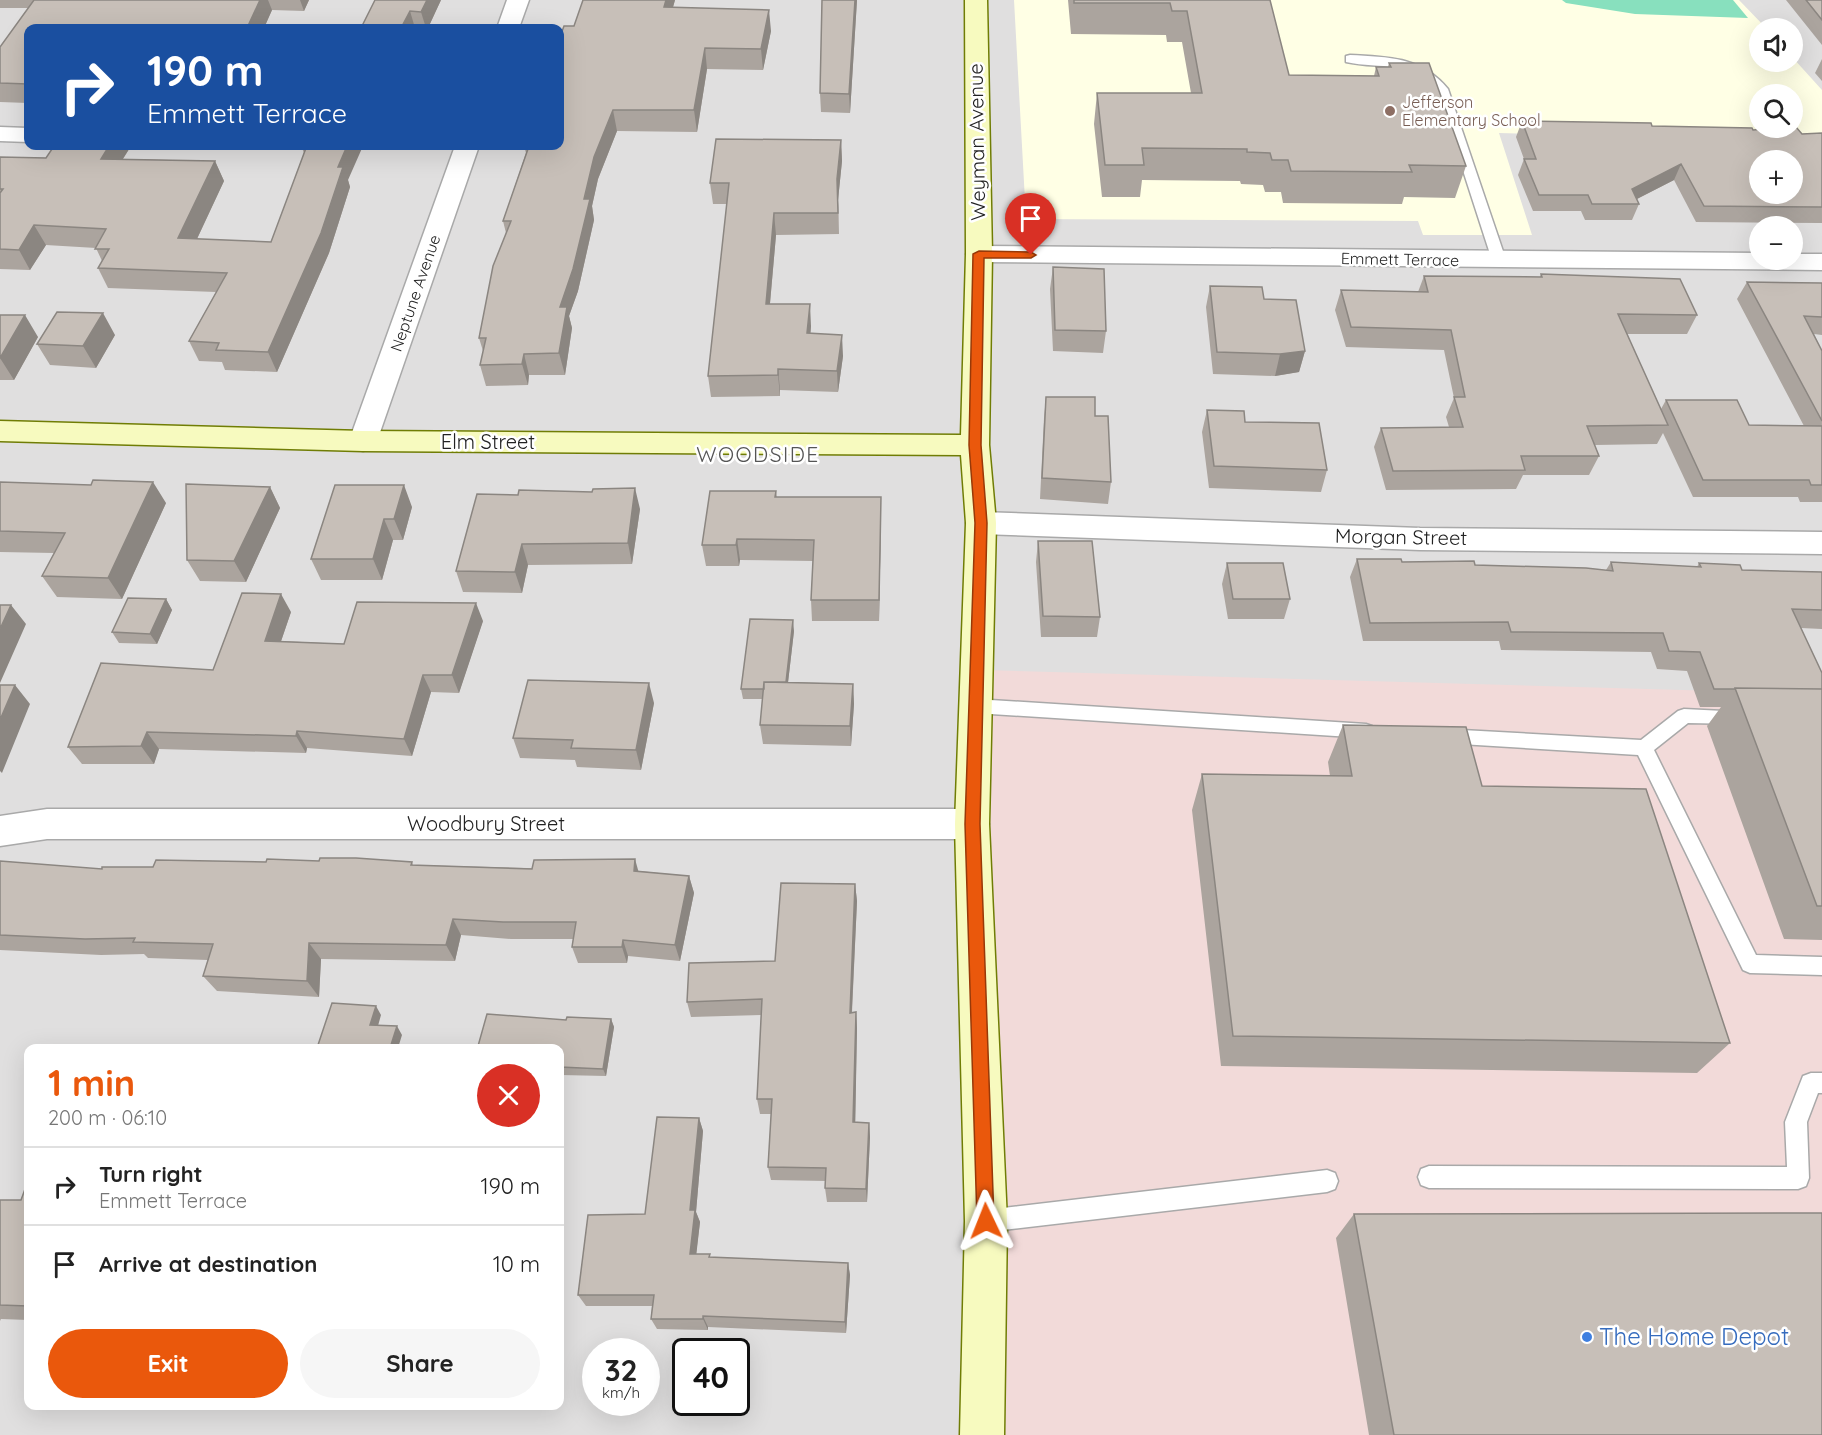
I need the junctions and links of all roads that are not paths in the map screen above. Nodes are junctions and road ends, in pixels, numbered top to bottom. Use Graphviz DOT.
graph roads {
  1 [pos="518,0"];
  2 [pos="976,0"];
  3 [pos="509,24"];
  4 [pos="1350,59"];
  5 [pos="0,134"];
  6 [pos="24,135"];
  7 [pos="466,150"];
  8 [pos="979,254"];
  9 [pos="1499,260"];
  10 [pos="1822,262"];
  11 [pos="0,431"];
  12 [pos="363,441"];
  13 [pos="975,445"];
  14 [pos="981,523"];
  15 [pos="1822,543"];
  16 [pos="975,706"];
  17 [pos="1753,717"];
  18 [pos="1385,732"];
  19 [pos="1432,735"];
  20 [pos="1644,748"];
  21 [pos="972,824"];
  22 [pos="0,831"];
  23 [pos="1822,966"];
  24 [pos="1822,1083"];
  25 [pos="1429,1177"];
  26 [pos="1327,1182"];
  27 [pos="986,1221"];
  28 [pos="982,1435"];
  1 -- 3 [label="street"];
  2 -- 8 [label="street, Weyman Avenue"];
  4 -- 9 [label="lane"];
  5 -- 6 [label="street"];
  7 -- 12 [label="street, Neptune Avenue"];
  8 -- 9 [label="street, Emmett Terrace"];
  8 -- 13 [label="street, Weyman Avenue"];
  9 -- 10 [label="street, Emmett Terrace"];
  11 -- 12 [label="street, Elm Street"];
  12 -- 13 [label="street, Elm Street"];
  13 -- 14 [label="street, Weyman Avenue"];
  14 -- 15 [label="street, Morgan Street"];
  14 -- 16 [label="street, Weyman Avenue"];
  16 -- 18 [label="lane"];
  16 -- 21 [label="street, Weyman Avenue"];
  17 -- 20 [label="lane"];
  19 -- 20 [label="lane"];
  20 -- 23 [label="lane"];
  21 -- 22 [label="street, Woodbury Street"];
  21 -- 27 [label="street, Weyman Avenue"];
  24 -- 25 [label="lane"];
  26 -- 27 [label="lane"];
  27 -- 28 [label="street, Weyman Avenue"];
}
